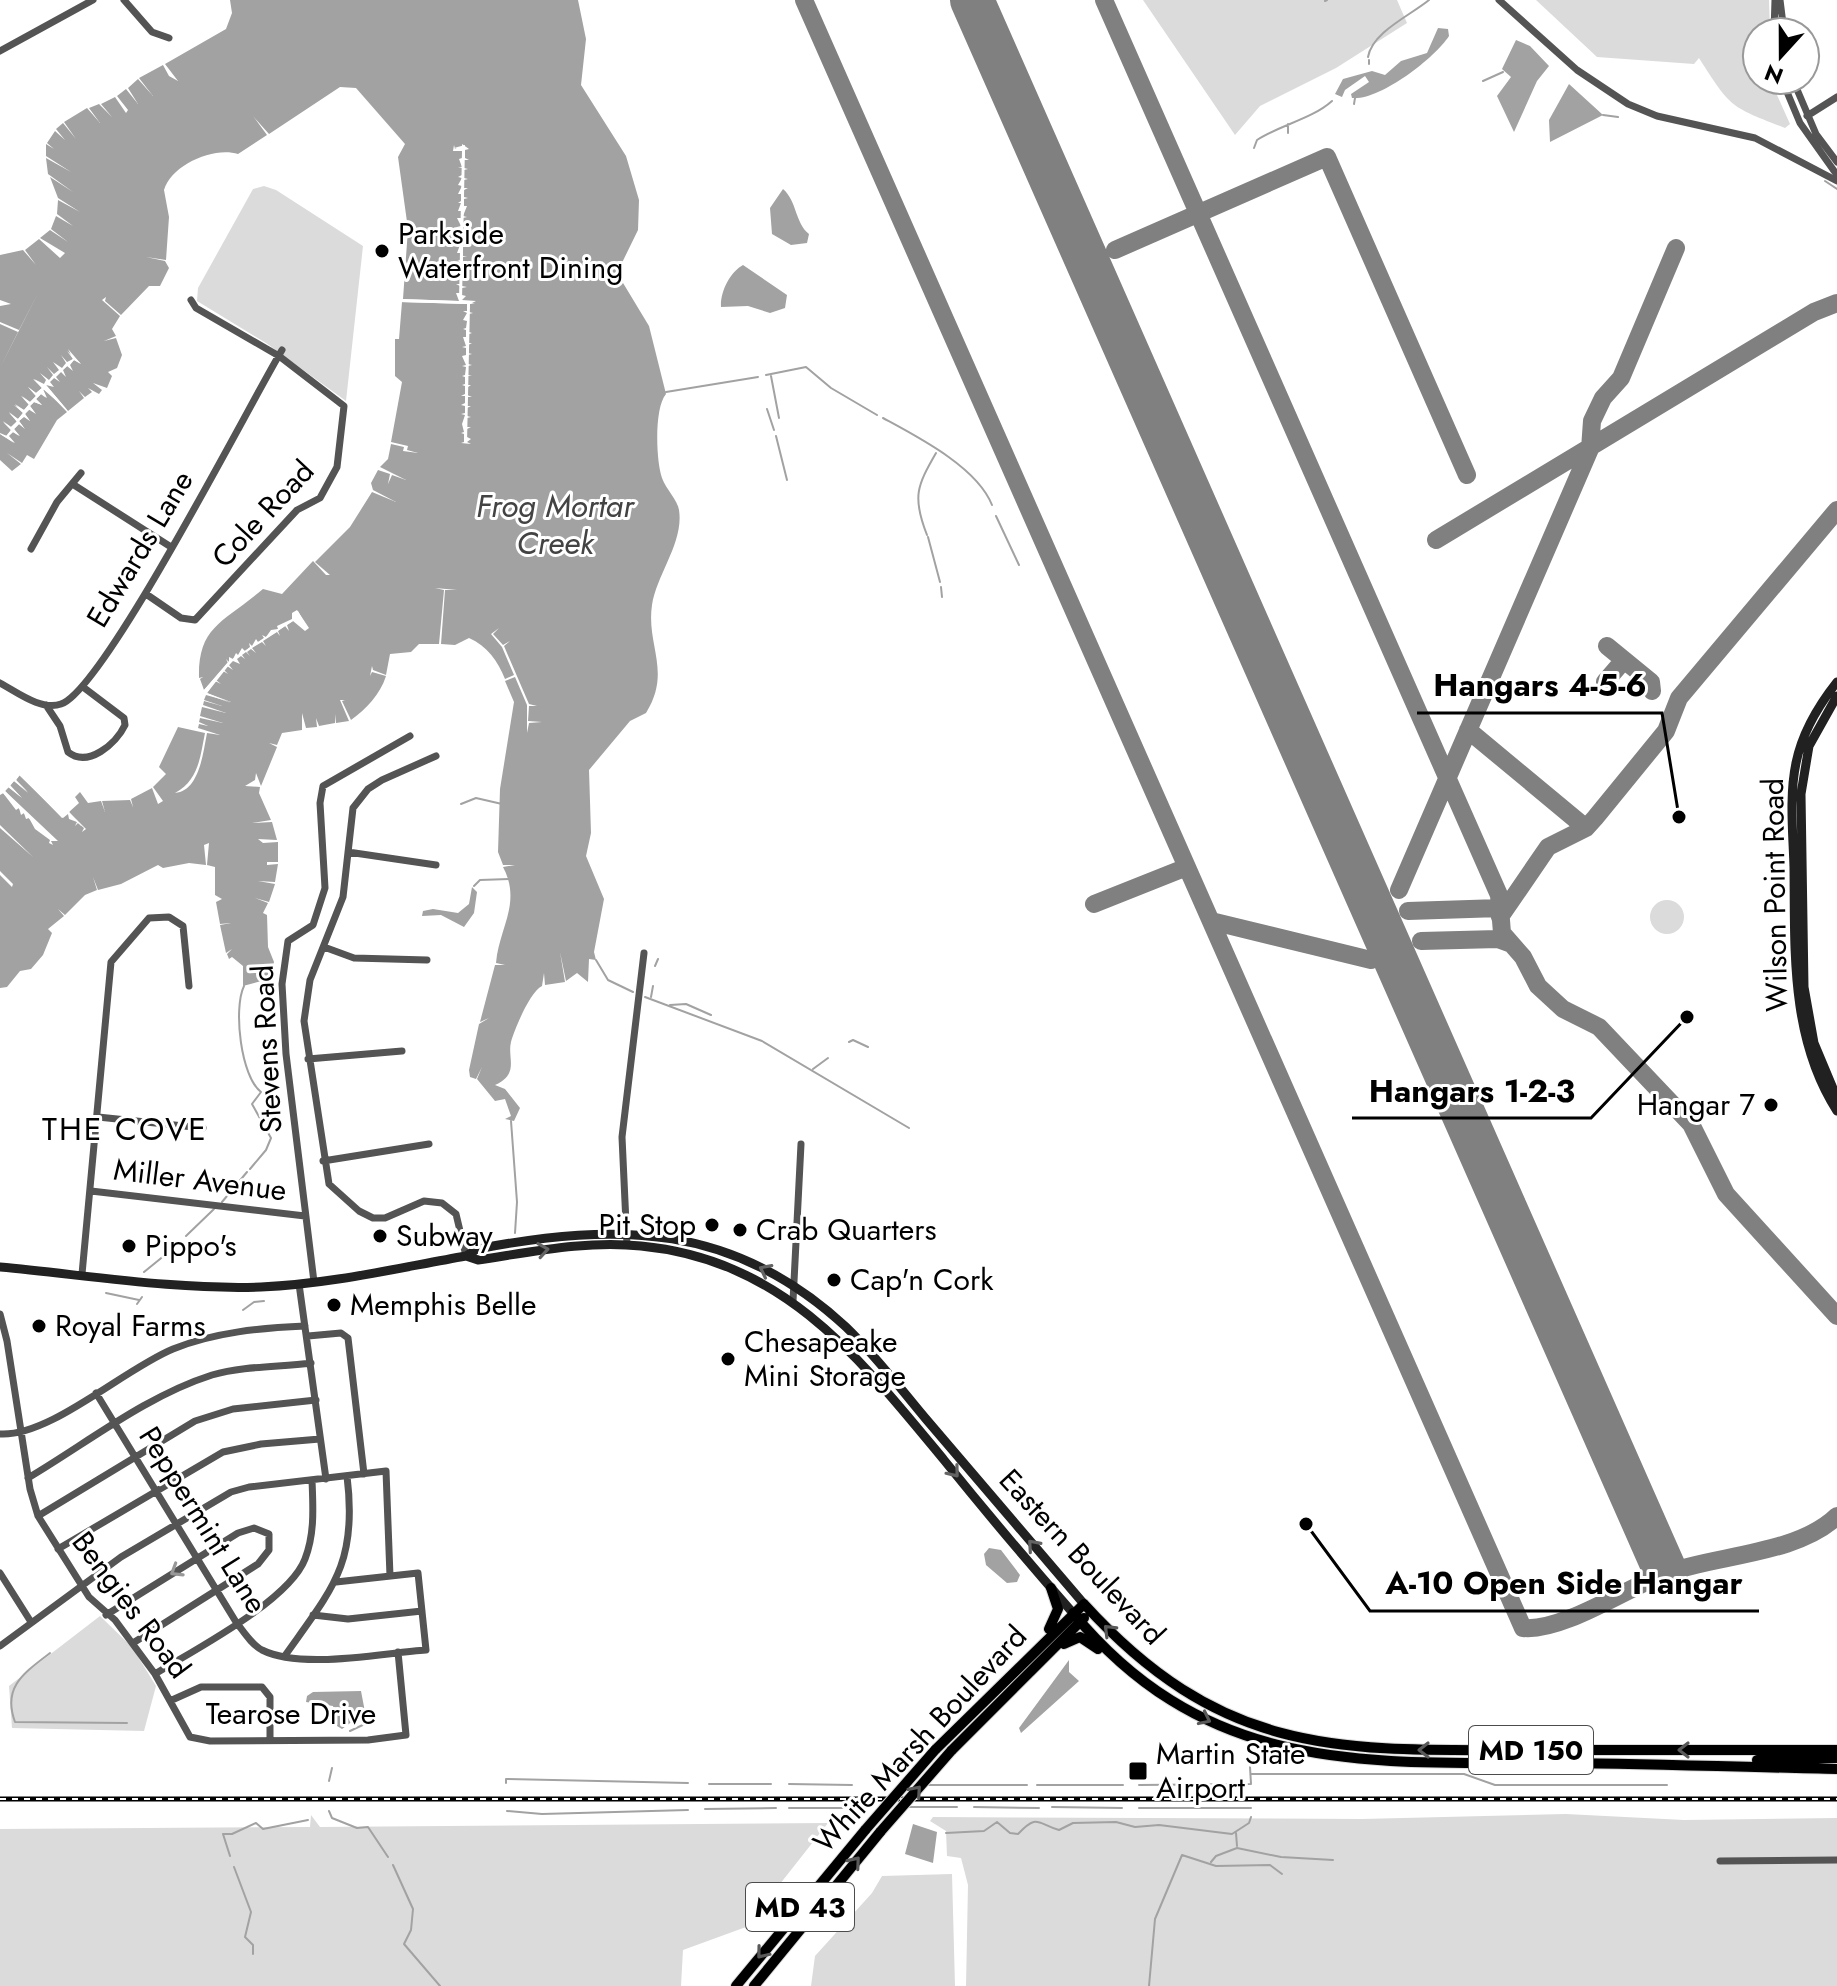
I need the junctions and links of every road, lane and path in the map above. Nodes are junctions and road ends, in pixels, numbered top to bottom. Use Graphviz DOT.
graph roads {
  1 [pos="93,0"];
  2 [pos="124,0"];
  3 [pos="1499,0"];
  4 [pos="169,38"];
  5 [pos="0,51"];
  6 [pos="1789,96"];
  7 [pos="1799,96"];
  8 [pos="1837,97"];
  9 [pos="1807,116"];
  10 [pos="1837,162"];
  11 [pos="1837,178"];
  12 [pos="191,300"];
  13 [pos="280,353"];
  14 [pos="81,473"];
  15 [pos="74,485"];
  16 [pos="171,547"];
  17 [pos="31,549"];
  18 [pos="146,594"];
  19 [pos="1837,682"];
  20 [pos="0,683"];
  21 [pos="83,687"];
  22 [pos="1837,696"];
  23 [pos="46,705"];
  24 [pos="410,736"];
  25 [pos="436,756"];
  26 [pos="348,852"];
  27 [pos="436,865"];
  28 [pos="324,947"];
  29 [pos="644,953"];
  30 [pos="427,960"];
  31 [pos="189,986"];
  32 [pos="402,1051"];
  33 [pos="308,1059"];
  34 [pos="1837,1098"];
  35 [pos="1837,1111"];
  36 [pos="98,1117"];
  37 [pos="203,1128"];
  38 [pos="429,1144"];
  39 [pos="801,1144"];
  40 [pos="323,1161"];
  41 [pos="91,1191"];
  42 [pos="305,1216"];
  43 [pos="627,1232"];
  44 [pos="627,1245"];
  45 [pos="466,1256"];
  46 [pos="0,1267"];
  47 [pos="82,1274"];
  48 [pos="314,1282"];
  49 [pos="299,1284"];
  50 [pos="796,1288"];
  51 [pos="793,1301"];
  52 [pos="0,1314"];
  53 [pos="305,1326"];
  54 [pos="308,1336"];
  55 [pos="311,1363"];
  56 [pos="96,1393"];
  57 [pos="316,1400"];
  58 [pos="115,1425"];
  59 [pos="22,1433"];
  60 [pos="0,1434"];
  61 [pos="320,1439"];
  62 [pos="134,1457"];
  63 [pos="364,1474"];
  64 [pos="347,1476"];
  65 [pos="28,1478"];
  66 [pos="326,1479"];
  67 [pos="312,1480"];
  68 [pos="156,1489"];
  69 [pos="38,1516"];
  70 [pos="177,1524"];
  71 [pos="58,1549"];
  72 [pos="198,1558"];
  73 [pos="0,1573"];
  74 [pos="390,1576"];
  75 [pos="336,1582"];
  76 [pos="81,1584"];
  77 [pos="1051,1588"];
  78 [pos="217,1589"];
  79 [pos="1087,1608"];
  80 [pos="422,1611"];
  81 [pos="106,1615"];
  82 [pos="313,1615"];
  83 [pos="1077,1617"];
  84 [pos="31,1622"];
  85 [pos="236,1622"];
  86 [pos="133,1643"];
  87 [pos="0,1646"];
  88 [pos="398,1652"];
  89 [pos="1029,1655"];
  90 [pos="284,1657"];
  91 [pos="1115,1658"];
  92 [pos="155,1674"];
  93 [pos="1020,1680"];
  94 [pos="172,1700"];
  95 [pos="190,1737"];
  96 [pos="270,1740"];
  97 [pos="1837,1750"];
  98 [pos="1837,1758"];
  99 [pos="1699,1764"];
  100 [pos="1837,1769"];
  101 [pos="1837,1860"];
  102 [pos="1720,1861"];
  103 [pos="736,1986"];
  104 [pos="754,1986"];
  1 -- 5 [label="street"];
  2 -- 4 [label="street"];
  3 -- 11 [label="street"];
  6 -- 11 [label="street"];
  7 -- 9 [label="street"];
  8 -- 9 [label="street"];
  9 -- 10 [label="street"];
  12 -- 13 [label="street"];
  13 -- 16 [label="street, Edwards Lane"];
  13 -- 18 [label="street, Cole Road"];
  14 -- 15 [label="street"];
  15 -- 16 [label="street"];
  15 -- 17 [label="street"];
  16 -- 18 [label="street, Edwards Lane"];
  18 -- 21 [label="street, Edwards Lane"];
  19 -- 35 [label="main road, Wilson Point Road"];
  20 -- 23 [label="street"];
  21 -- 23 [label="street, Edwards Lane"];
  21 -- 23 [label="street"];
  22 -- 34 [label="main road, Wilson Point Road"];
  24 -- 42 [label="street, Stevens Road"];
  25 -- 26 [label="street"];
  26 -- 27 [label="street"];
  26 -- 28 [label="street"];
  28 -- 30 [label="street"];
  28 -- 33 [label="street"];
  29 -- 43 [label="street"];
  31 -- 36 [label="street"];
  32 -- 33 [label="street"];
  33 -- 40 [label="street"];
  36 -- 37 [label="street"];
  36 -- 41 [label="street"];
  38 -- 40 [label="street"];
  39 -- 50 [label="street"];
  40 -- 45 [label="street"];
  41 -- 42 [label="street, Miller Avenue"];
  41 -- 47 [label="street"];
  42 -- 48 [label="street, Stevens Road"];
  43 -- 44 [label="street"];
  43 -- 45 [label="main road, Eastern Boulevard / MD 150"];
  50 -- 43 [label="main road, Eastern Boulevard / MD 150, one-way"];
  45 -- 44 [label="main road, Eastern Boulevard / MD 150, one-way"];
  44 -- 51 [label="main road, Eastern Boulevard / MD 150"];
  45 -- 48 [label="main road, Eastern Boulevard / MD 150"];
  46 -- 47 [label="main road, Eastern Boulevard / MD 150"];
  47 -- 49 [label="main road, Eastern Boulevard / MD 150"];
  48 -- 49 [label="main road, Eastern Boulevard / MD 150"];
  49 -- 53 [label="street"];
  50 -- 51 [label="street"];
  79 -- 50 [label="main road, Eastern Boulevard / MD 150, one-way"];
  51 -- 77 [label="main road, Eastern Boulevard / MD 150, one-way"];
  52 -- 59 [label="street, Bengies Road"];
  53 -- 54 [label="street"];
  53 -- 56 [label="street"];
  54 -- 55 [label="street"];
  54 -- 63 [label="street"];
  55 -- 57 [label="street"];
  55 -- 58 [label="street"];
  56 -- 58 [label="street, Peppermint Lane"];
  56 -- 59 [label="street"];
  57 -- 61 [label="street"];
  57 -- 62 [label="street"];
  58 -- 62 [label="street, Peppermint Lane"];
  58 -- 65 [label="street"];
  59 -- 60 [label="street"];
  59 -- 65 [label="street, Bengies Road"];
  61 -- 66 [label="street"];
  61 -- 68 [label="street"];
  62 -- 68 [label="street, Peppermint Lane"];
  62 -- 69 [label="street"];
  63 -- 64 [label="street"];
  63 -- 74 [label="street"];
  64 -- 66 [label="street"];
  64 -- 75 [label="street"];
  65 -- 69 [label="street, Bengies Road"];
  66 -- 67 [label="street"];
  67 -- 70 [label="street"];
  67 -- 85 [label="street"];
  68 -- 70 [label="street, Peppermint Lane"];
  68 -- 71 [label="street"];
  69 -- 71 [label="street, Bengies Road"];
  70 -- 72 [label="street, Peppermint Lane"];
  70 -- 76 [label="street"];
  71 -- 76 [label="street, Bengies Road"];
  72 -- 78 [label="street, Peppermint Lane"];
  72 -- 78 [label="street"];
  72 -- 81 [label="street, one-way"];
  73 -- 84 [label="street"];
  74 -- 75 [label="street"];
  74 -- 80 [label="street"];
  75 -- 82 [label="street"];
  76 -- 81 [label="street, Bengies Road"];
  76 -- 84 [label="street"];
  77 -- 83 [label="main road, Eastern Boulevard / MD 150"];
  77 -- 89 [label="main road"];
  78 -- 85 [label="street, Peppermint Lane"];
  78 -- 86 [label="street"];
  79 -- 83 [label="main road, White Marsh Boulevard / MD 43"];
  97 -- 79 [label="main road, Eastern Boulevard / MD 150, one-way"];
  80 -- 82 [label="street"];
  80 -- 88 [label="street, Peppermint Lane"];
  81 -- 86 [label="street, Bengies Road"];
  82 -- 90 [label="street"];
  83 -- 89 [label="main road, White Marsh Boulevard / MD 43"];
  83 -- 91 [label="main road, Eastern Boulevard / MD 150"];
  83 -- 93 [label="main road, White Marsh Boulevard / MD 43"];
  84 -- 87 [label="street"];
  85 -- 90 [label="street, Peppermint Lane"];
  85 -- 92 [label="street"];
  86 -- 92 [label="street, Bengies Road"];
  88 -- 90 [label="street, Peppermint Lane"];
  88 -- 96 [label="street, Tearose Drive"];
  89 -- 103 [label="main road, White Marsh Boulevard / MD 43, one-way, bridge"];
  91 -- 93 [label="main road"];
  91 -- 99 [label="main road, Eastern Boulevard / MD 150, one-way"];
  92 -- 94 [label="street, Bengies Road"];
  104 -- 93 [label="main road, White Marsh Boulevard / MD 43, one-way, bridge"];
  94 -- 95 [label="street, Bengies Road"];
  94 -- 96 [label="street"];
  95 -- 96 [label="street, Tearose Drive"];
  98 -- 99 [label="main road"];
  99 -- 100 [label="main road, Eastern Boulevard / MD 150"];
  101 -- 102 [label="street"];
}
